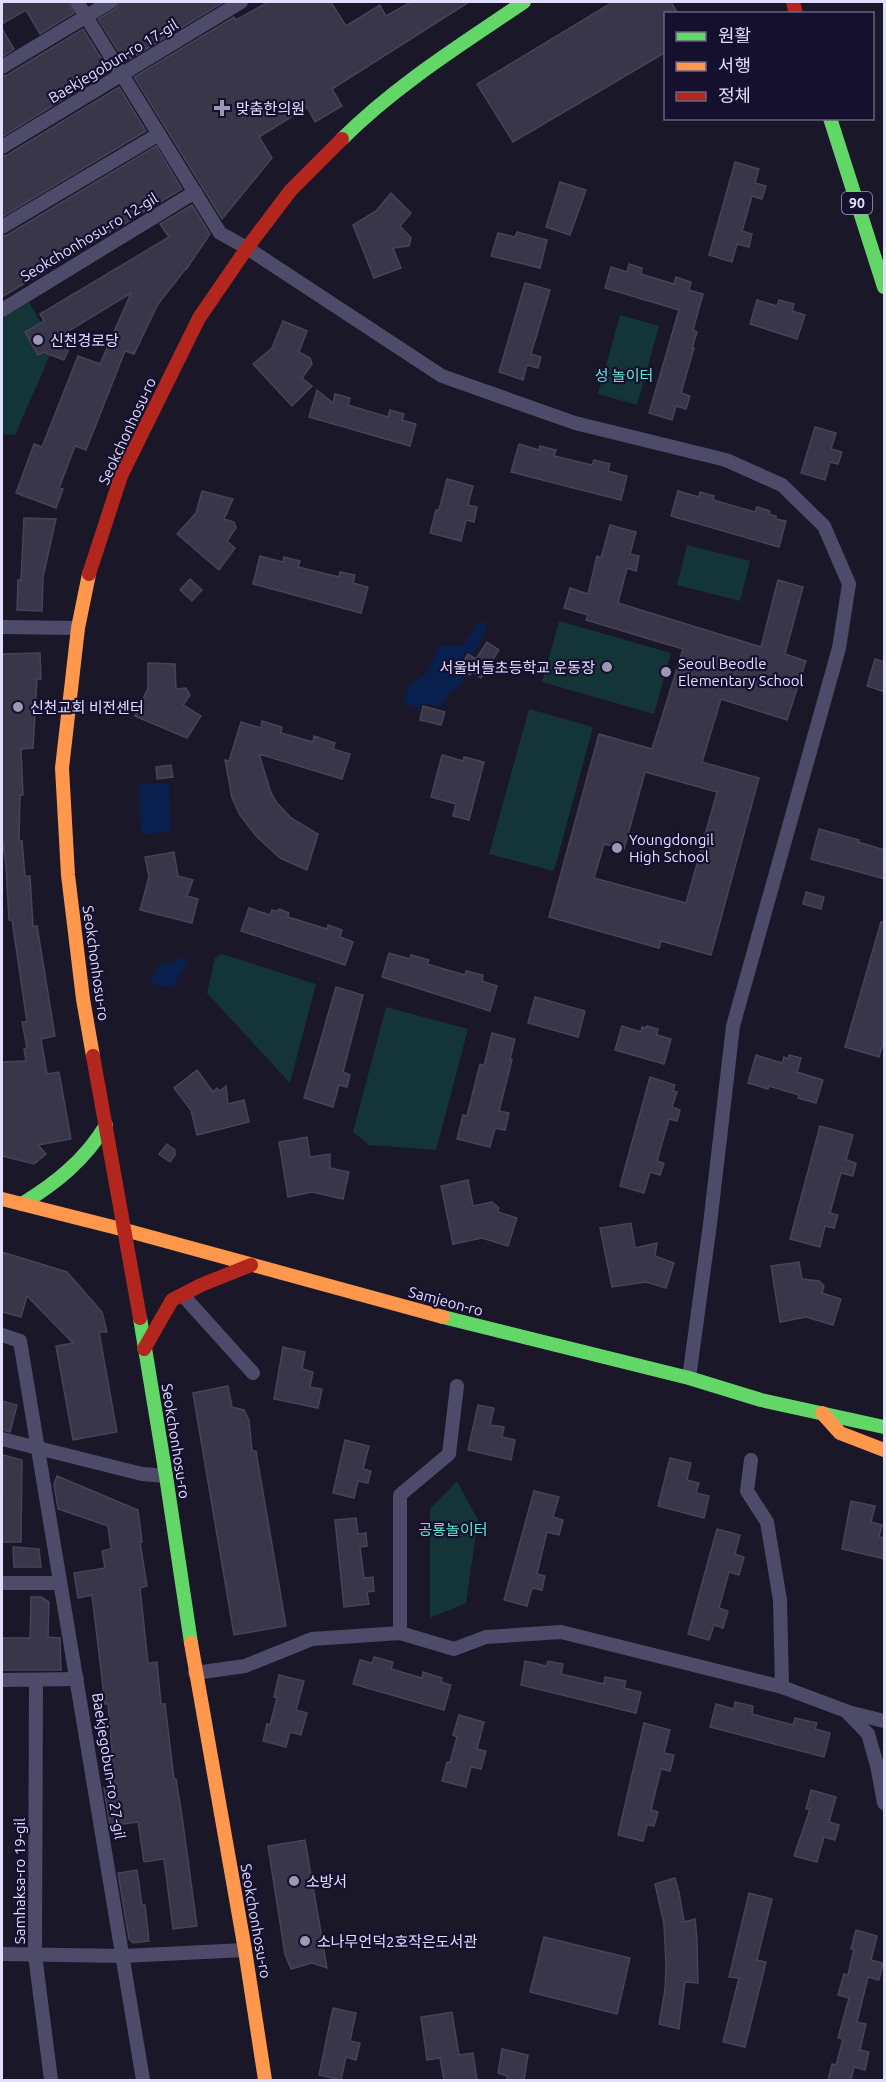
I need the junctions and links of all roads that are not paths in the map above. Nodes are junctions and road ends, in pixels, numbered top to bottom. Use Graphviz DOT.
graph roads {
  1 [pos="77,2"];
  2 [pos="110,2"];
  3 [pos="241,2"];
  4 [pos="524,2"];
  5 [pos="86,16"];
  6 [pos="2,67"];
  7 [pos="122,75"];
  8 [pos="831,120"];
  9 [pos="159,134"];
  10 [pos="2,147"];
  11 [pos="195,192"];
  12 [pos="2,227"];
  13 [pos="247,248"];
  14 [pos="885,287"];
  15 [pos="2,309"];
  16 [pos="2,627"];
  17 [pos="78,628"];
  18 [pos="106,1125"];
  19 [pos="2,1199"];
  20 [pos="22,1204"];
  21 [pos="125,1230"];
  22 [pos="251,1265"];
  23 [pos="188,1300"];
  24 [pos="2,1335"];
  25 [pos="144,1349"];
  26 [pos="253,1373"];
  27 [pos="689,1378"];
  28 [pos="457,1386"];
  29 [pos="822,1413"];
  30 [pos="885,1427"];
  31 [pos="2,1439"];
  32 [pos="39,1448"];
  33 [pos="885,1450"];
  34 [pos="751,1460"];
  35 [pos="166,1476"];
  36 [pos="2,1583"];
  37 [pos="60,1583"];
  38 [pos="400,1633"];
  39 [pos="195,1673"];
  40 [pos="77,1679"];
  41 [pos="2,1680"];
  42 [pos="36,1680"];
  43 [pos="782,1687"];
  44 [pos="846,1711"];
  45 [pos="885,1721"];
  46 [pos="885,1803"];
  47 [pos="245,1950"];
  48 [pos="2,1954"];
  49 [pos="35,1954"];
  50 [pos="123,1956"];
  51 [pos="51,2080"];
  52 [pos="143,2080"];
  53 [pos="265,2080"];
  1 -- 5 [label="street"];
  2 -- 5 [label="street"];
  3 -- 7 [label="street, Baekjegobun-ro 17-gil"];
  4 -- 13 [label="street, Seokchonhosu-ro"];
  5 -- 6 [label="street"];
  5 -- 7 [label="street"];
  7 -- 9 [label="street"];
  7 -- 10 [label="street, Baekjegobun-ro 17-gil"];
  8 -- 14 [label="street, 90"];
  9 -- 11 [label="street"];
  9 -- 12 [label="street"];
  11 -- 13 [label="street"];
  11 -- 15 [label="street, Seokchonhosu-ro 12-gil"];
  13 -- 17 [label="street, Seokchonhosu-ro"];
  13 -- 27 [label="street"];
  16 -- 17 [label="street"];
  17 -- 18 [label="street, Seokchonhosu-ro"];
  18 -- 20 [label="street"];
  18 -- 21 [label="street, Seokchonhosu-ro"];
  19 -- 20 [label="street, Samjeon-ro"];
  20 -- 21 [label="street, Samjeon-ro"];
  21 -- 22 [label="street, Samjeon-ro"];
  21 -- 25 [label="street, Seokchonhosu-ro"];
  22 -- 25 [label="street"];
  22 -- 27 [label="street, Samjeon-ro"];
  23 -- 26 [label="street"];
  24 -- 32 [label="street, Baekjegobun-ro 27-gil"];
  25 -- 35 [label="street, Seokchonhosu-ro"];
  27 -- 29 [label="street, Samjeon-ro"];
  28 -- 38 [label="street"];
  29 -- 30 [label="street, Samjeon-ro"];
  29 -- 33 [label="street"];
  31 -- 32 [label="street"];
  32 -- 35 [label="street"];
  32 -- 37 [label="street, Baekjegobun-ro 27-gil"];
  34 -- 43 [label="street"];
  35 -- 39 [label="street, Seokchonhosu-ro"];
  36 -- 37 [label="street"];
  37 -- 40 [label="street, Baekjegobun-ro 27-gil"];
  38 -- 39 [label="street"];
  38 -- 43 [label="street"];
  39 -- 47 [label="street, Seokchonhosu-ro"];
  40 -- 42 [label="street"];
  40 -- 50 [label="street, Baekjegobun-ro 27-gil"];
  41 -- 42 [label="street"];
  42 -- 49 [label="street, Samhaksa-ro 19-gil"];
  43 -- 44 [label="street"];
  44 -- 45 [label="street"];
  44 -- 46 [label="street"];
  47 -- 50 [label="street"];
  47 -- 53 [label="street, Seokchonhosu-ro"];
  48 -- 49 [label="street"];
  49 -- 50 [label="street"];
  49 -- 51 [label="street, Samhaksa-ro 19-gil"];
  50 -- 52 [label="street, Baekjegobun-ro 27-gil"];
}
